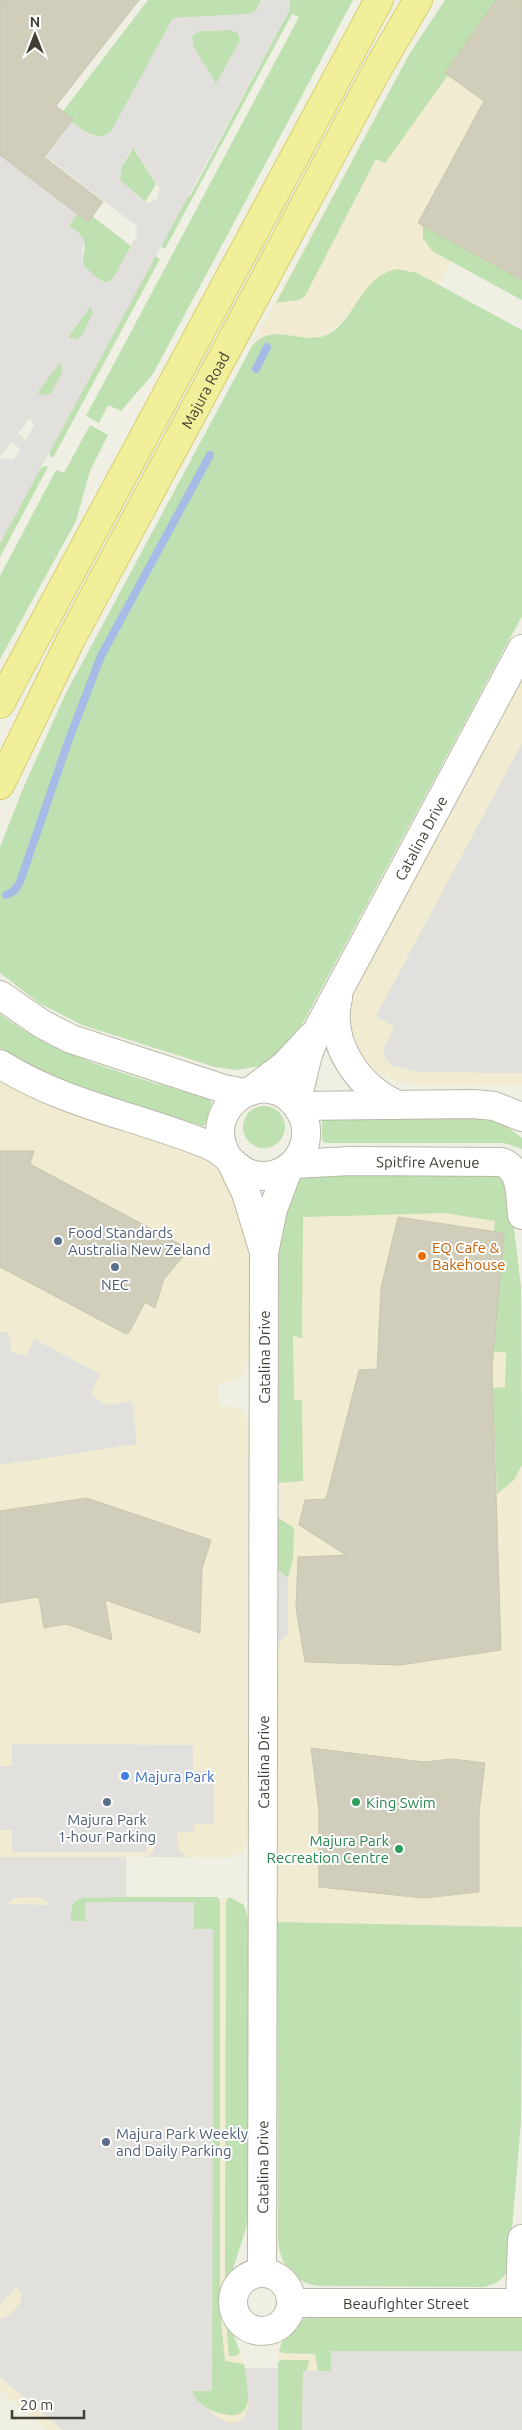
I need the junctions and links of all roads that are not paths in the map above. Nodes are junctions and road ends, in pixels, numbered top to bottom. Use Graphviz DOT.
graph roads {
  1 [pos="378,0"];
  2 [pos="418,0"];
  3 [pos="522,649"];
  4 [pos="0,704"];
  5 [pos="0,785"];
  6 [pos="341,987"];
  7 [pos="0,995"];
  8 [pos="319,1027"];
  9 [pos="0,1064"];
  10 [pos="248,1092"];
  11 [pos="296,1105"];
  12 [pos="398,1105"];
  13 [pos="522,1117"];
  14 [pos="229,1160"];
  15 [pos="291,1166"];
  16 [pos="522,1215"];
  17 [pos="264,1253"];
  18 [pos="522,2239"];
  19 [pos="262,2272"];
  20 [pos="291,2303"];
  21 [pos="521,2303"];
  1 -- 4 [label="main road"];
  2 -- 5 [label="main road, Majura Road"];
  3 -- 6 [label="street, Catalina Drive"];
  6 -- 8 [label="street, Catalina Drive"];
  6 -- 12 [label="street"];
  7 -- 10 [label="street"];
  8 -- 10 [label="street, Catalina Drive"];
  8 -- 11 [label="street, Catalina Drive"];
  9 -- 14 [label="street"];
  10 -- 11 [label="street"];
  10 -- 14 [label="street"];
  11 -- 12 [label="street"];
  11 -- 15 [label="street"];
  12 -- 13 [label="street"];
  14 -- 15 [label="street"];
  14 -- 17 [label="street, Catalina Drive"];
  15 -- 16 [label="street, Spitfire Avenue"];
  15 -- 17 [label="street, Catalina Drive"];
  17 -- 19 [label="street, Catalina Drive"];
  18 -- 21 [label="street"];
  19 -- 20 [label="street"];
  19 -- 20 [label="street"];
  20 -- 21 [label="street, Beaufighter Street"];
}
